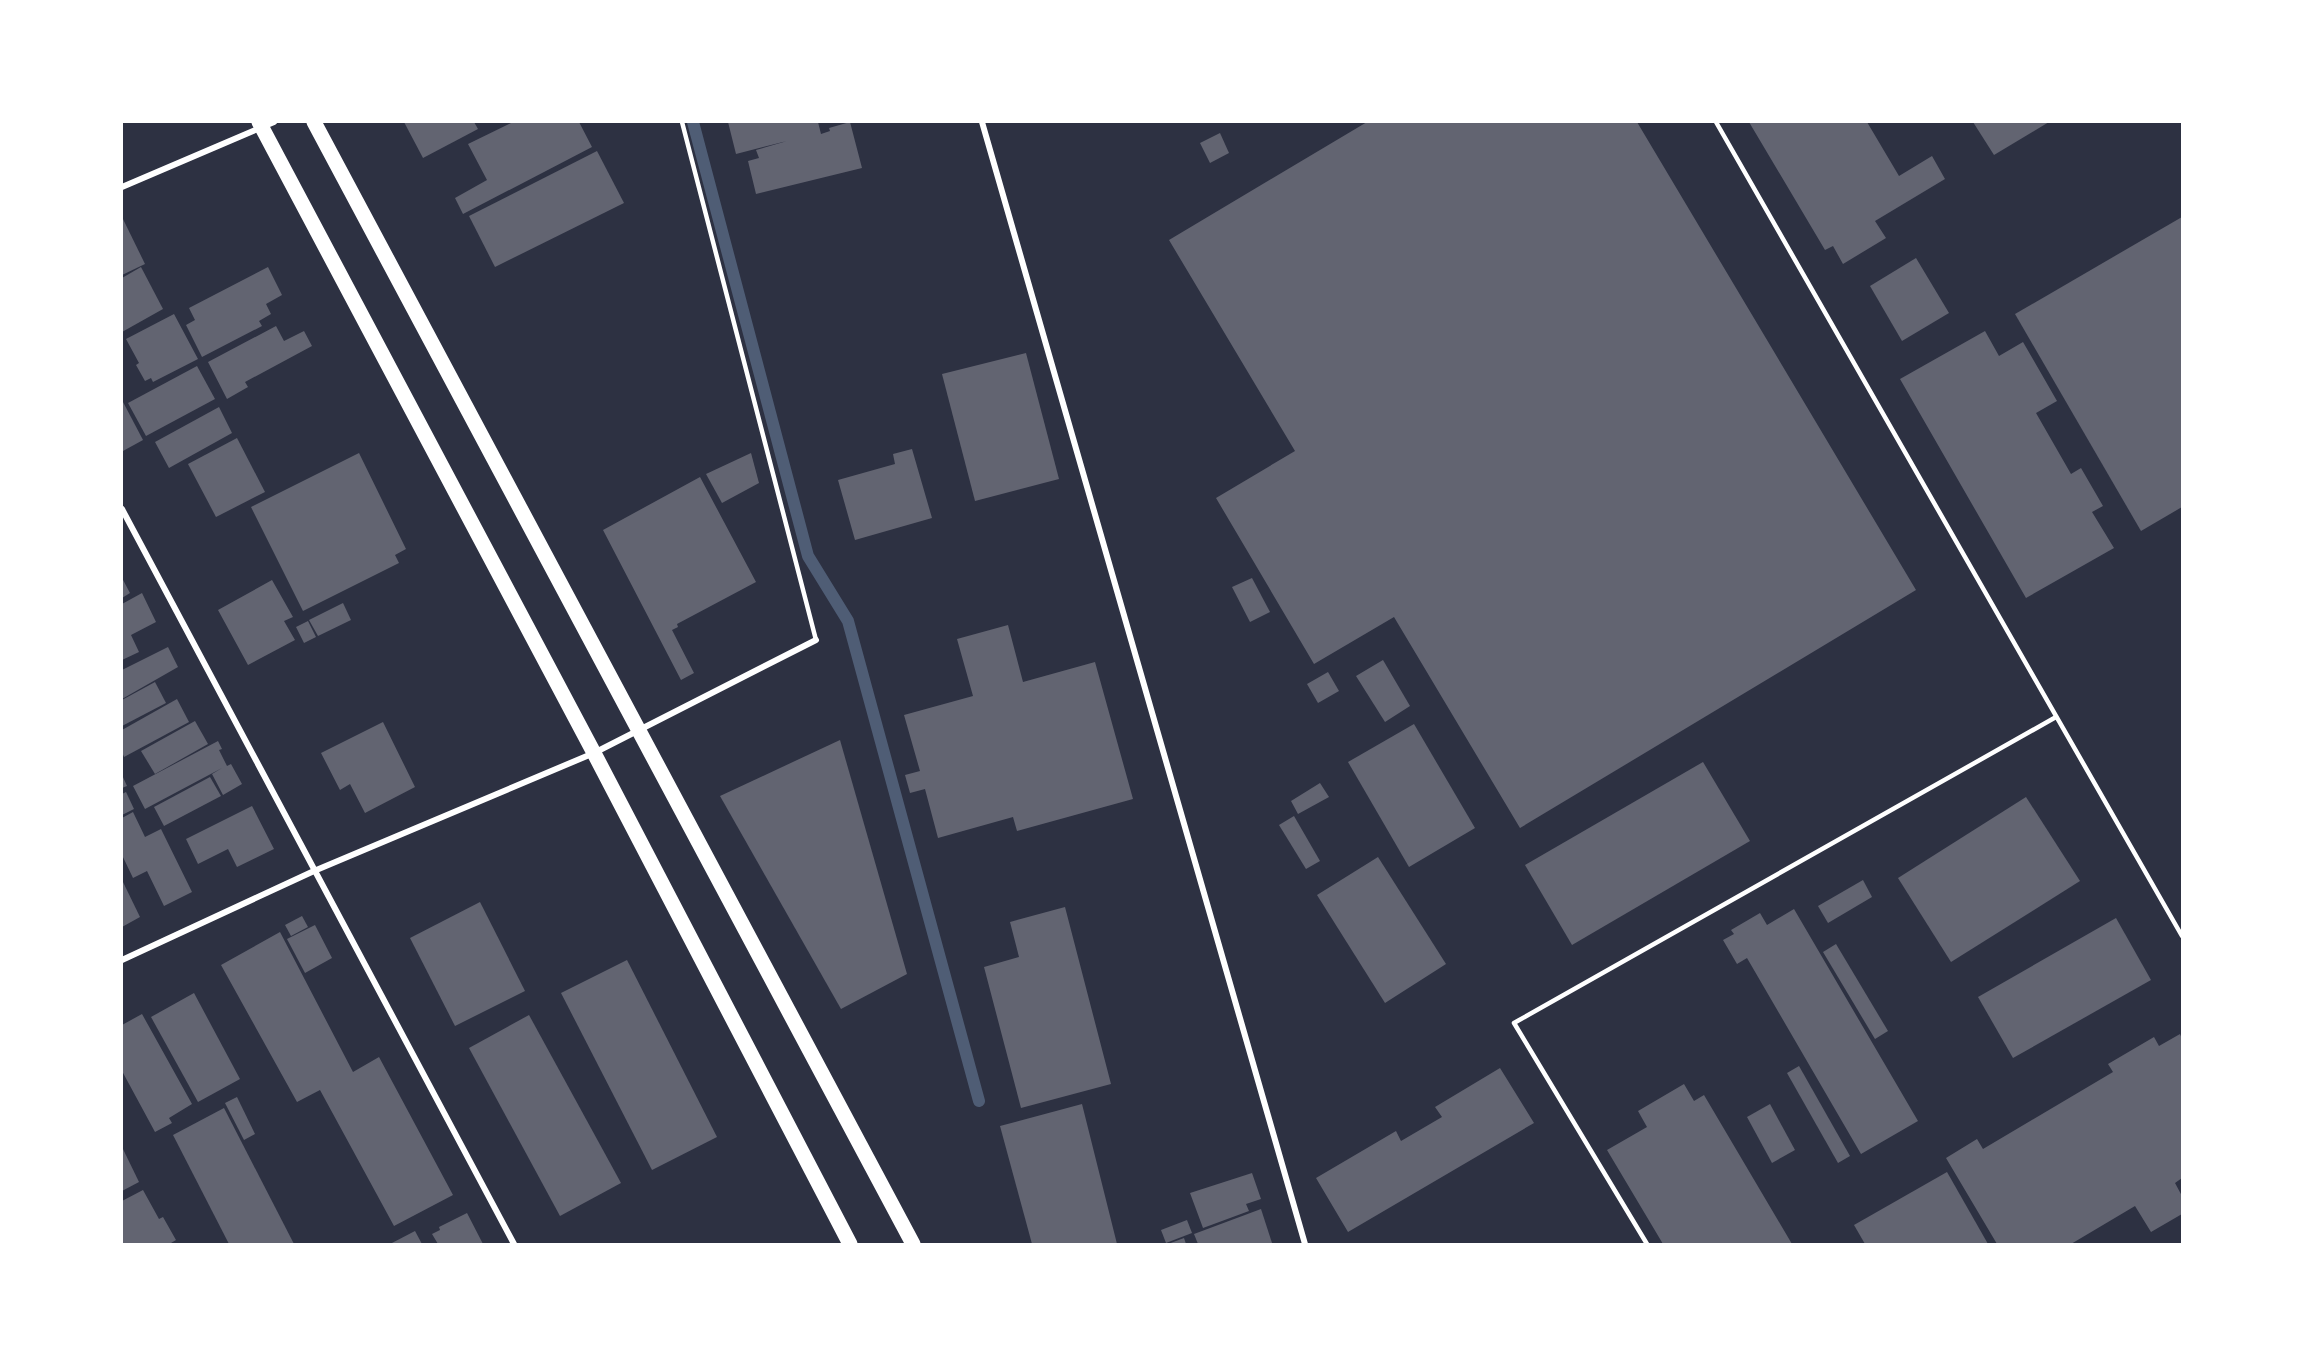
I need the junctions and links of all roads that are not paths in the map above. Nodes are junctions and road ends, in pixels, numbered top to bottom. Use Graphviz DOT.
graph roads {
  1 [pos="314,122"];
  2 [pos="682,122"];
  3 [pos="982,122"];
  4 [pos="1716,122"];
  5 [pos="265,123"];
  6 [pos="122,187"];
  7 [pos="122,509"];
  8 [pos="816,640"];
  9 [pos="2056,717"];
  10 [pos="639,730"];
  11 [pos="594,753"];
  12 [pos="314,871"];
  13 [pos="2182,936"];
  14 [pos="122,960"];
  15 [pos="514,1245"];
  16 [pos="850,1245"];
  17 [pos="914,1245"];
  18 [pos="1305,1245"];
  19 [pos="1647,1245"];
  1 -- 10 [label="main road"];
  2 -- 8 [label="lane"];
  3 -- 18 [label="street"];
  4 -- 9 [label="lane"];
  5 -- 6 [label="street"];
  5 -- 11 [label="main road"];
  7 -- 12 [label="street"];
  8 -- 10 [label="street"];
  9 -- 13 [label="lane"];
  9 -- 19 [label="lane"];
  10 -- 11 [label="street"];
  10 -- 17 [label="main road"];
  11 -- 12 [label="street"];
  11 -- 16 [label="main road"];
  12 -- 14 [label="street"];
  12 -- 15 [label="street"];
}
